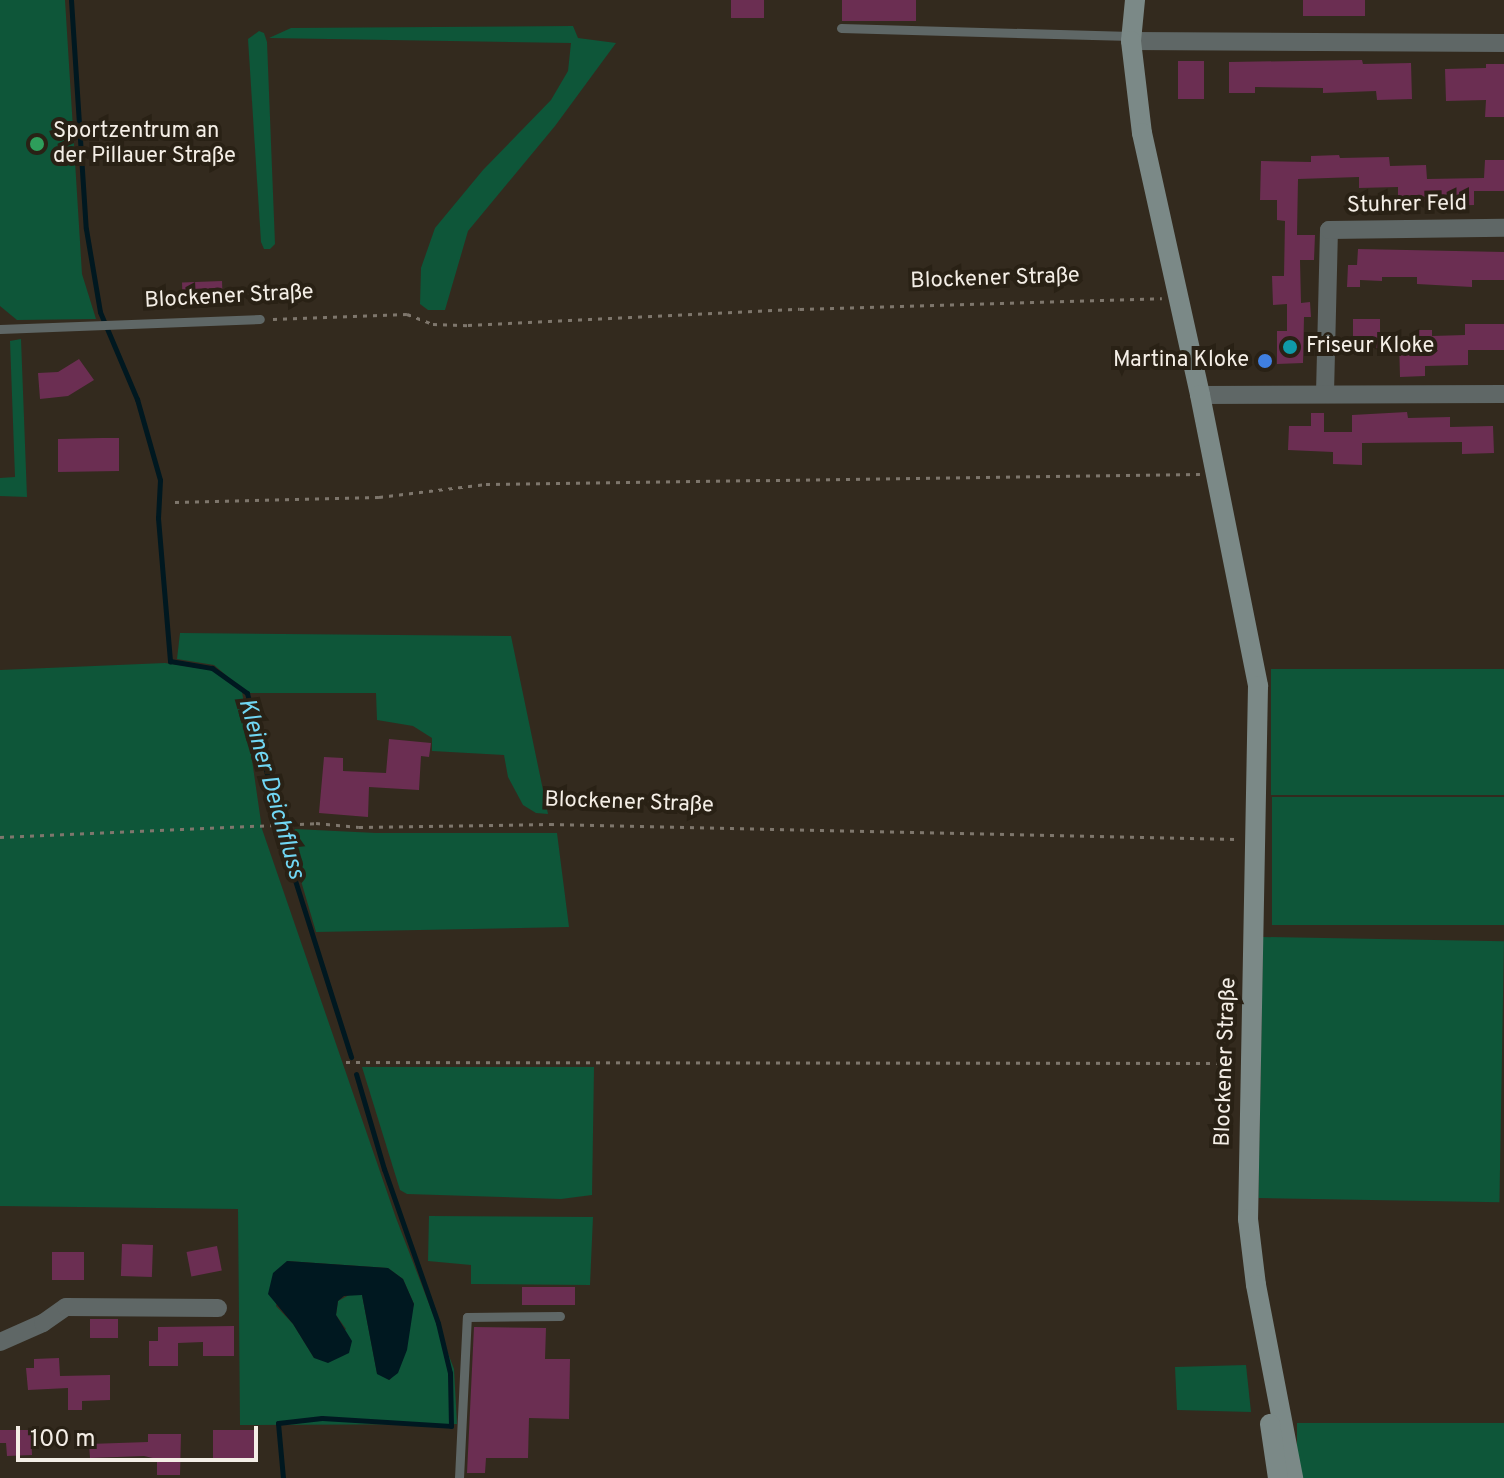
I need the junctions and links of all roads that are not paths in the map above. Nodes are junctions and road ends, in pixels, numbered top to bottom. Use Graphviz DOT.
graph roads {
  1 [pos="1135,0"];
  2 [pos="841,28"];
  3 [pos="1131,38"];
  4 [pos="1504,43"];
  5 [pos="1504,228"];
  6 [pos="260,319"];
  7 [pos="0,329"];
  8 [pos="1325,393"];
  9 [pos="1504,394"];
  10 [pos="1200,395"];
  11 [pos="1256,1285"];
  12 [pos="218,1308"];
  13 [pos="560,1316"];
  14 [pos="0,1342"];
  15 [pos="459,1478"];
  16 [pos="1278,1478"];
  17 [pos="1293,1478"];
  1 -- 3 [label="street, Blockener Straße"];
  2 -- 3 [label="lane"];
  3 -- 4 [label="street"];
  3 -- 10 [label="street, Blockener Straße"];
  5 -- 8 [label="street, Stuhrer Feld"];
  6 -- 7 [label="lane, Blockener Straße"];
  8 -- 9 [label="street"];
  8 -- 10 [label="street"];
  10 -- 11 [label="street, Blockener Straße"];
  11 -- 16 [label="street, Blockener Straße"];
  11 -- 17 [label="street, Blockener Straße"];
  12 -- 14 [label="street"];
  13 -- 15 [label="lane"];
}
